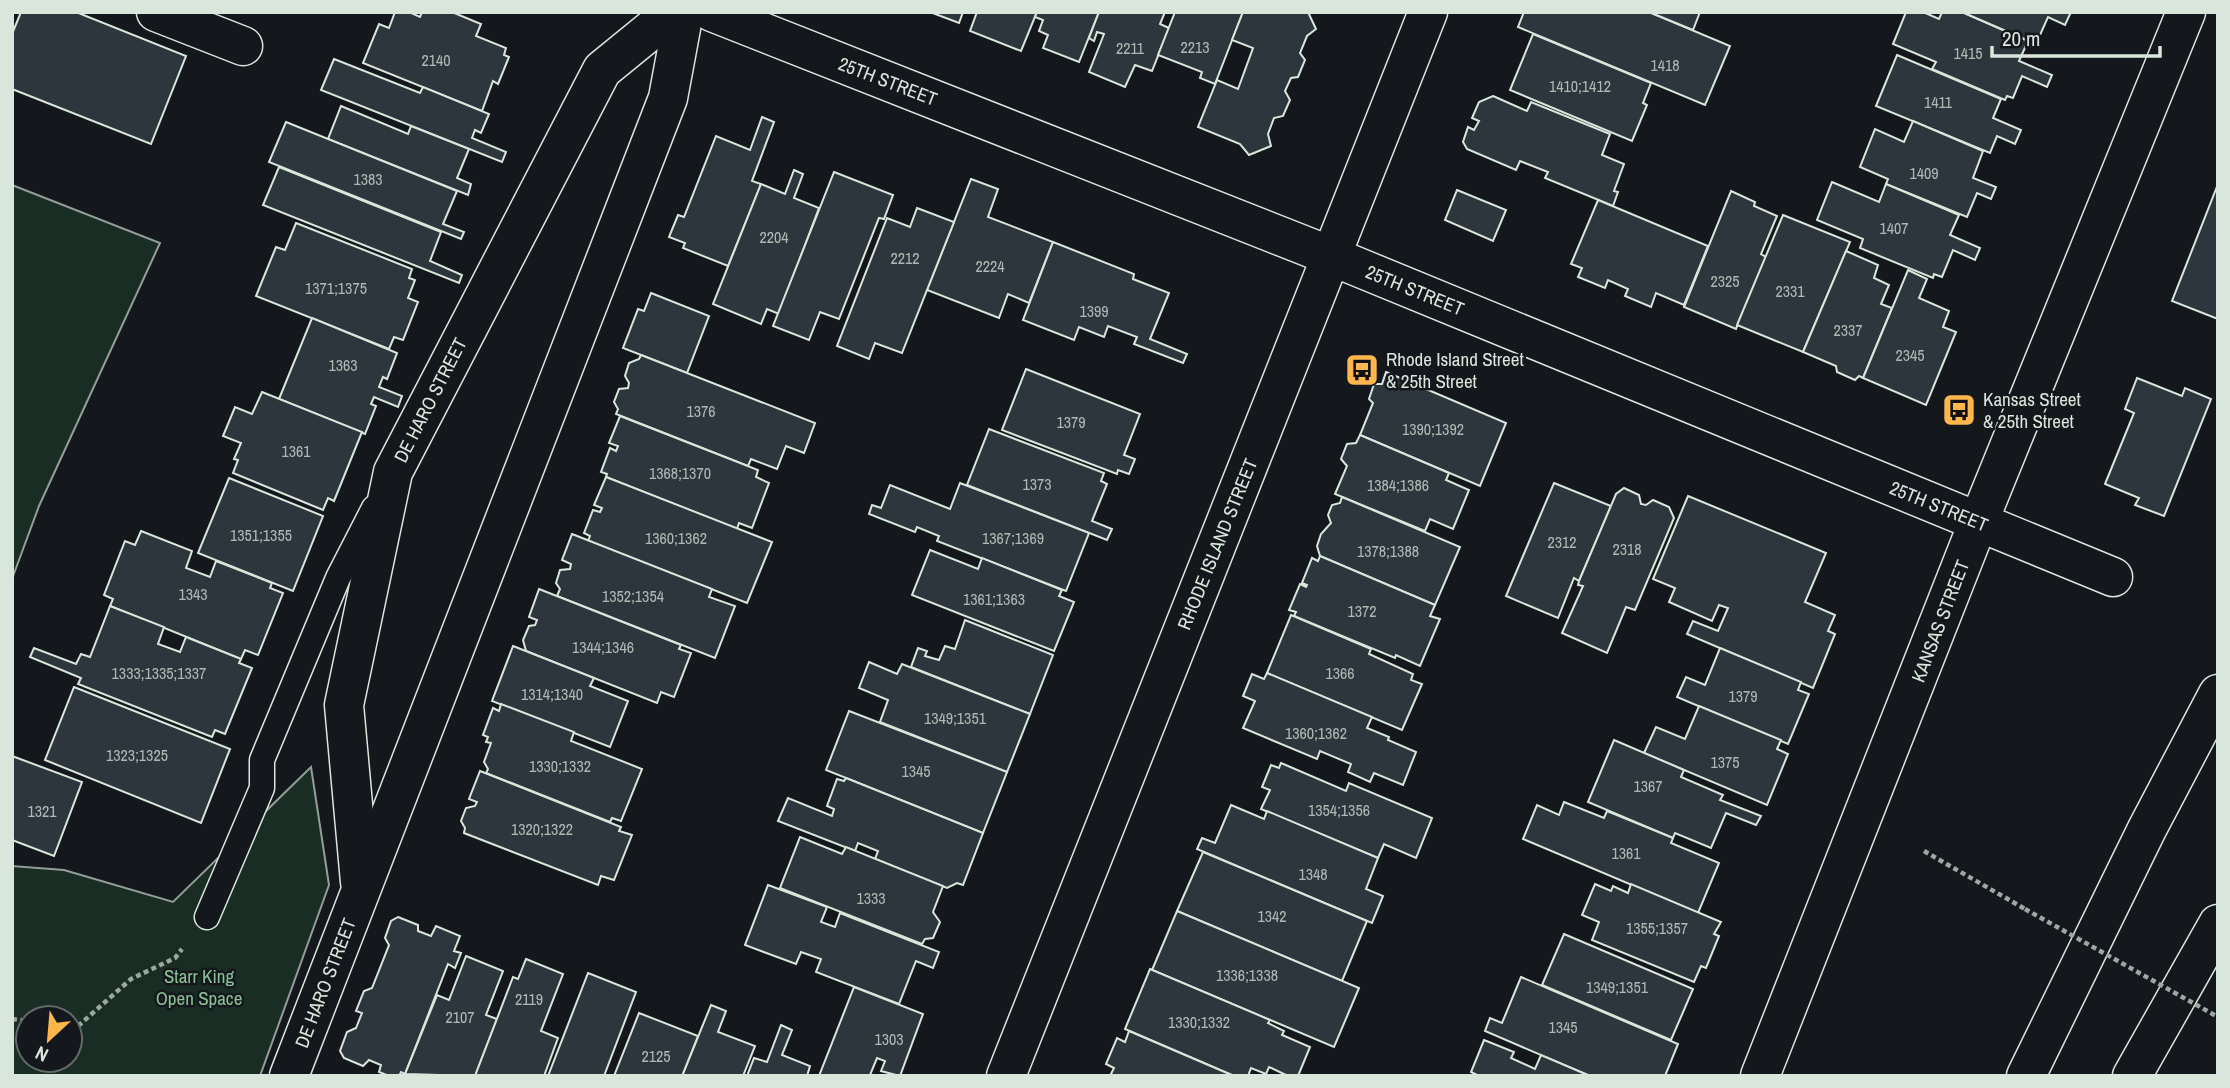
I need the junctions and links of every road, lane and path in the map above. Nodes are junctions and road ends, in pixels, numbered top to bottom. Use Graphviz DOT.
graph roads {
  1 [pos="156,12"];
  2 [pos="673,12"];
  3 [pos="684,12"];
  4 [pos="712,12"];
  5 [pos="1428,12"];
  6 [pos="2186,12"];
  7 [pos="243,46"];
  8 [pos="1331,256"];
  9 [pos="393,472"];
  10 [pos="1978,523"];
  11 [pos="2113,577"];
  12 [pos="2218,685"];
  13 [pos="2218,694"];
  14 [pos="2192,742"];
  15 [pos="1924,851"];
  16 [pos="361,891"];
  17 [pos="206,917"];
  18 [pos="2218,925"];
  19 [pos="2218,1017"];
  20 [pos="84,1021"];
  21 [pos="289,1076"];
  22 [pos="1006,1076"];
  23 [pos="1759,1076"];
  24 [pos="2026,1076"];
  25 [pos="2132,1076"];
  1 -- 7 [label="main road"];
  2 -- 9 [label="main road, DE HARO STREET"];
  3 -- 16 [label="main road, DE HARO STREET"];
  4 -- 8 [label="main road, 25TH STREET"];
  5 -- 8 [label="main road, RHODE ISLAND STREET"];
  6 -- 10 [label="main road, KANSAS STREET"];
  8 -- 10 [label="main road, 25TH STREET"];
  8 -- 22 [label="main road, RHODE ISLAND STREET"];
  9 -- 16 [label="main road, DE HARO STREET"];
  9 -- 17 [label="lane"];
  10 -- 11 [label="main road, 25TH STREET"];
  10 -- 23 [label="main road, KANSAS STREET"];
  12 -- 14 [label="main road"];
  13 -- 14 [label="main road"];
  14 -- 24 [label="main road"];
  15 -- 19 [label="path, bridge"];
  16 -- 21 [label="main road, DE HARO STREET"];
  17 -- 20 [label="path"];
  18 -- 25 [label="main road"];
}
